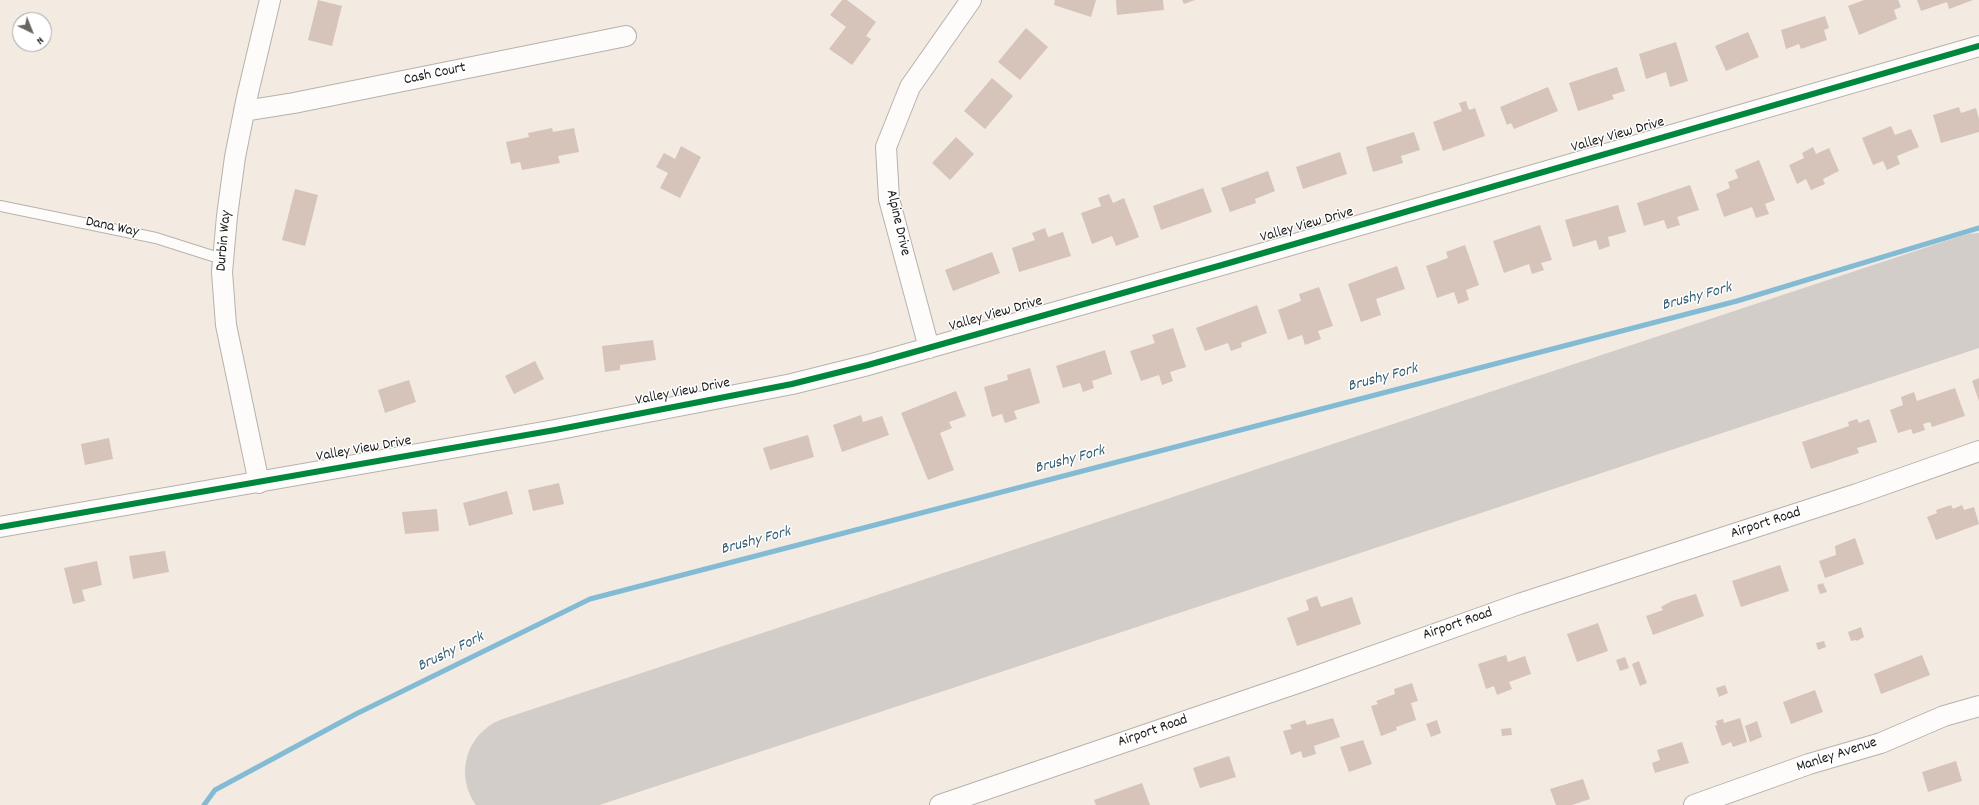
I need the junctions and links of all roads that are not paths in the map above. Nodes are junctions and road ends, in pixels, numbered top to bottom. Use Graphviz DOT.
graph roads {
  1 [pos="270,0"];
  2 [pos="971,0"];
  3 [pos="626,36"];
  4 [pos="1979,46"];
  5 [pos="244,111"];
  6 [pos="0,206"];
  7 [pos="222,259"];
  8 [pos="929,348"];
  9 [pos="1979,451"];
  10 [pos="259,483"];
  11 [pos="0,527"];
  12 [pos="1979,706"];
  13 [pos="953,803"];
  14 [pos="1694,805"];
  1 -- 5 [label="street, Durbin Way"];
  2 -- 8 [label="street, Alpine Drive"];
  3 -- 5 [label="street, Cash Court"];
  4 -- 8 [label="street, Valley View Drive"];
  5 -- 7 [label="street, Durbin Way"];
  6 -- 7 [label="lane, Dana Way"];
  7 -- 10 [label="street, Durbin Way"];
  8 -- 10 [label="street, Valley View Drive"];
  9 -- 13 [label="street, Airport Road"];
  10 -- 11 [label="street, Valley View Drive"];
  12 -- 14 [label="street, Manley Avenue"];
}
